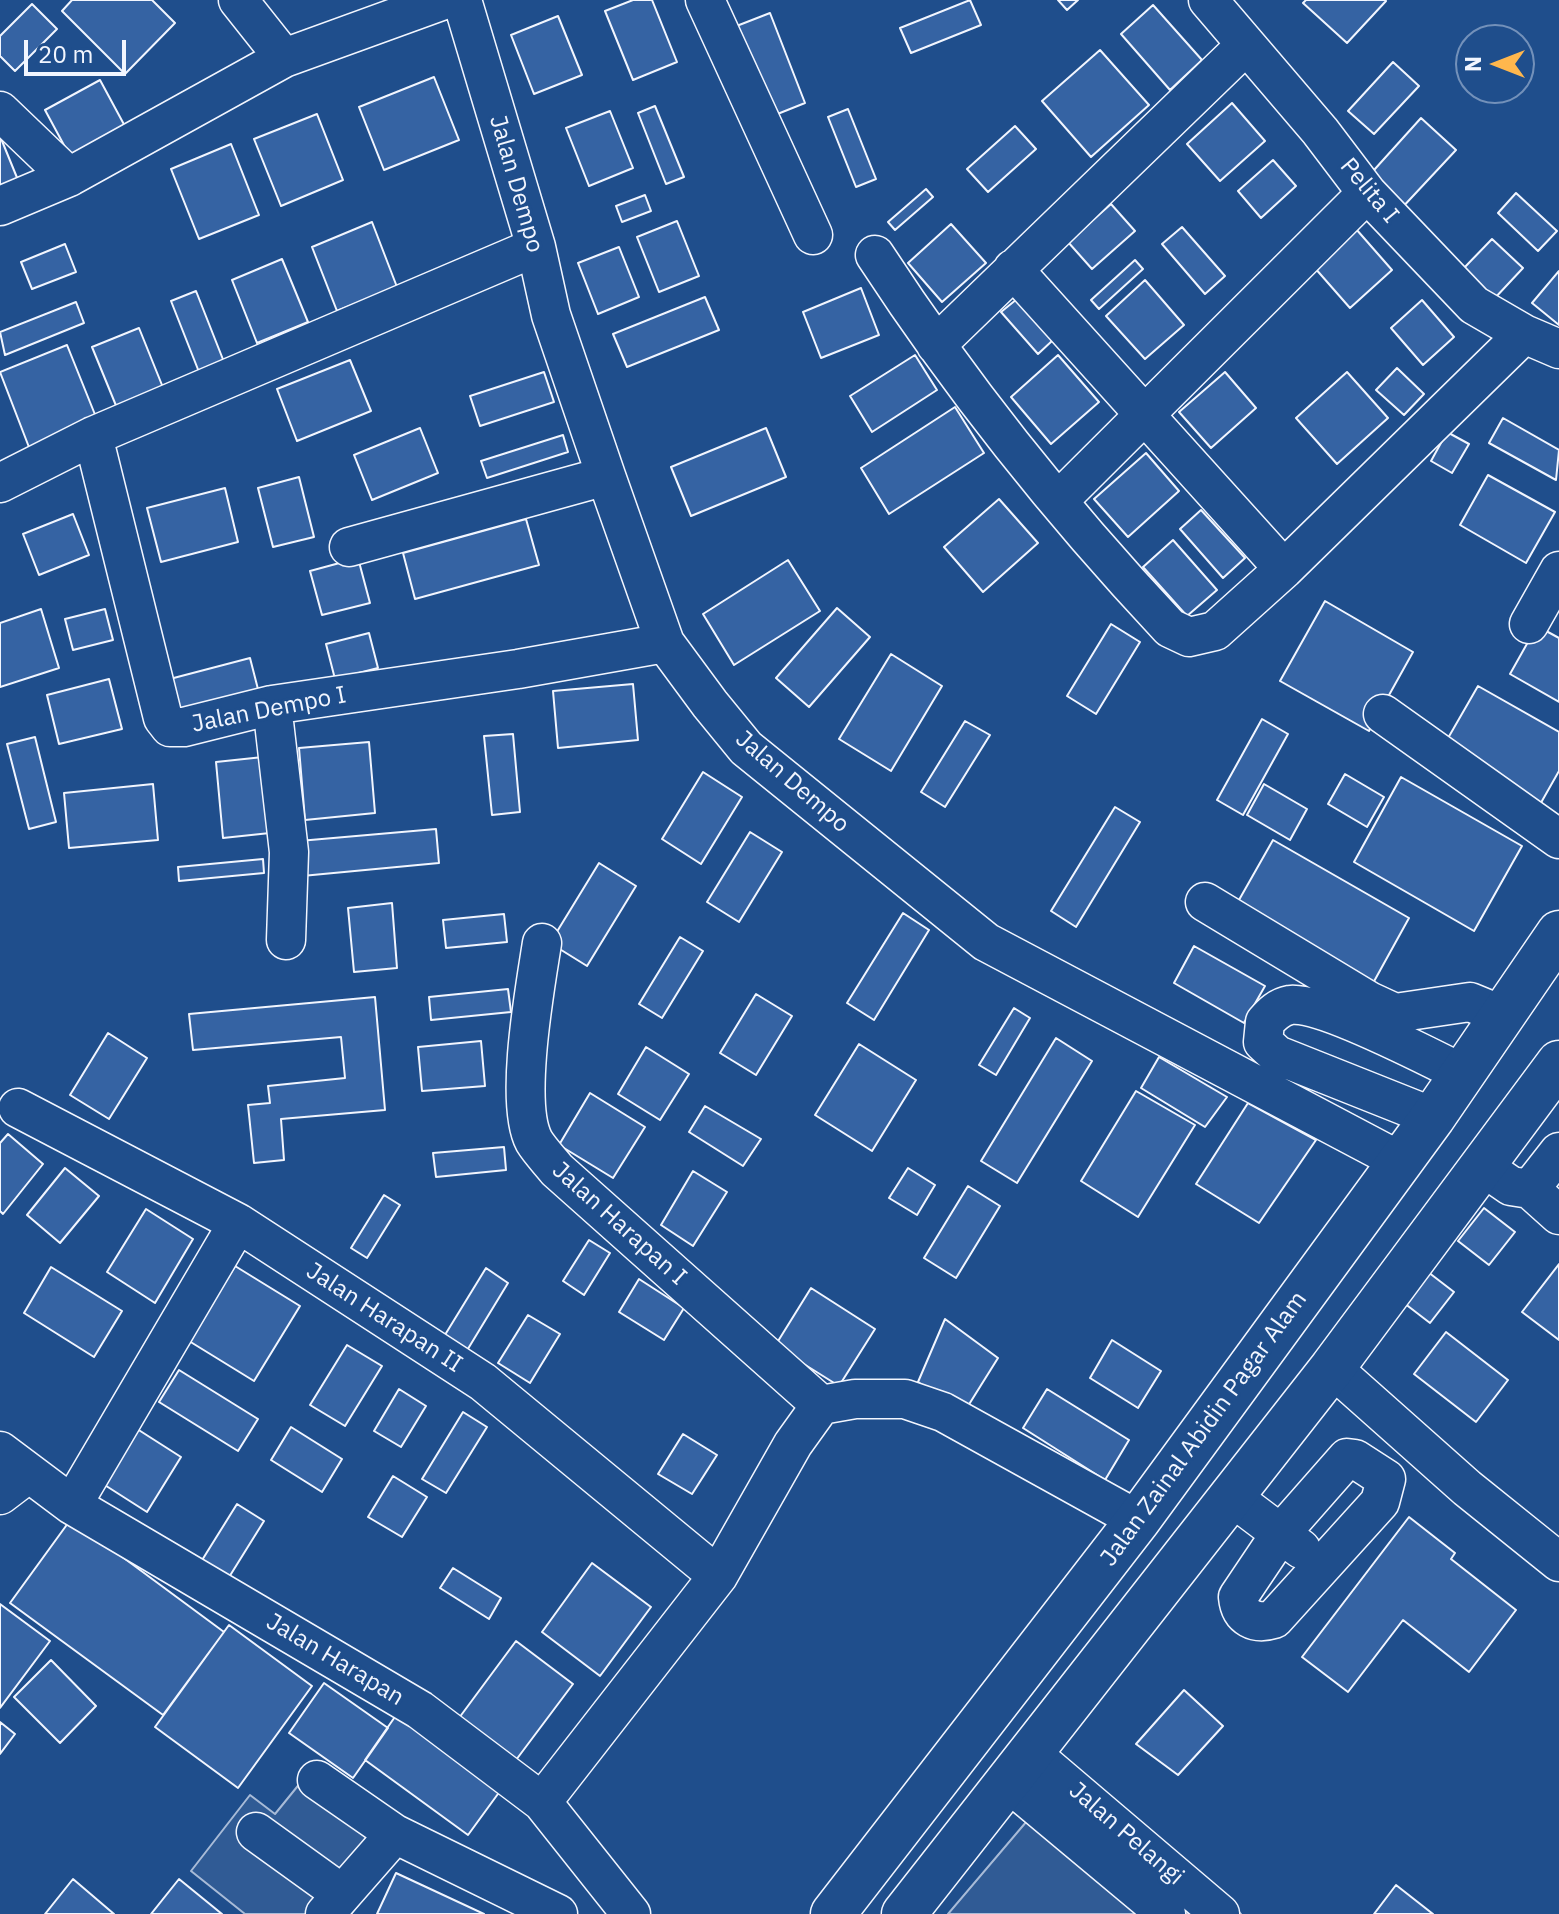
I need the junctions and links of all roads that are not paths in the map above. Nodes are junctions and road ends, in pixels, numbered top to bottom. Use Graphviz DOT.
graph roads {
  1 [pos="238,0"];
  2 [pos="444,0"];
  3 [pos="462,0"];
  4 [pos="705,0"];
  5 [pos="1208,0"];
  6 [pos="1245,46"];
  7 [pos="284,58"];
  8 [pos="0,111"];
  9 [pos="69,177"];
  10 [pos="1367,193"];
  11 [pos="0,206"];
  12 [pos="813,235"];
  13 [pos="536,247"];
  14 [pos="875,255"];
  15 [pos="1013,269"];
  16 [pos="1524,334"];
  17 [pos="936,345"];
  18 [pos="1559,349"];
  19 [pos="1147,415"];
  20 [pos="93,436"];
  21 [pos="606,476"];
  22 [pos="0,483"];
  23 [pos="1059,500"];
  24 [pos="349,547"];
  25 [pos="1284,569"];
  26 [pos="1559,571"];
  27 [pos="1529,624"];
  28 [pos="665,643"];
  29 [pos="272,705"];
  30 [pos="1383,714"];
  31 [pos="1559,839"];
  32 [pos="1205,902"];
  33 [pos="1559,933"];
  34 [pos="286,940"];
  35 [pos="542,943"];
  36 [pos="1504,1016"];
  37 [pos="1463,1074"];
  38 [pos="1553,1083"];
  39 [pos="18,1108"];
  40 [pos="1433,1117"];
  41 [pos="1559,1152"];
  42 [pos="1400,1161"];
  43 [pos="1482,1166"];
  44 [pos="1530,1189"];
  45 [pos="1559,1215"];
  46 [pos="238,1223"];
  47 [pos="1332,1368"];
  48 [pos="821,1405"];
  49 [pos="10,1473"];
  50 [pos="1232,1497"];
  51 [pos="72,1505"];
  52 [pos="1138,1520"];
  53 [pos="1281,1533"];
  54 [pos="1556,1554"];
  55 [pos="1322,1566"];
  56 [pos="718,1576"];
  57 [pos="1020,1768"];
  58 [pos="317,1780"];
  59 [pos="542,1802"];
  60 [pos="256,1832"];
  61 [pos="395,1834"];
  62 [pos="334,1904"];
  63 [pos="1210,1911"];
  64 [pos="558,1914"];
  65 [pos="631,1914"];
  66 [pos="833,1914"];
  67 [pos="904,1914"];
  68 [pos="1166,1914"];
  1 -- 7 [label="street"];
  2 -- 7 [label="street"];
  3 -- 13 [label="street, Jalan Dempo"];
  4 -- 12 [label="street"];
  5 -- 6 [label="street, Pelita I"];
  6 -- 10 [label="street, Pelita I"];
  6 -- 15 [label="street"];
  7 -- 9 [label="street"];
  8 -- 9 [label="street"];
  9 -- 11 [label="street"];
  10 -- 16 [label="street, Pelita I"];
  10 -- 19 [label="street"];
  13 -- 20 [label="street"];
  13 -- 21 [label="street, Jalan Dempo"];
  14 -- 17 [label="street"];
  15 -- 17 [label="street"];
  15 -- 19 [label="street"];
  16 -- 18 [label="street, Pelita I"];
  16 -- 25 [label="street"];
  17 -- 23 [label="street"];
  19 -- 23 [label="street"];
  19 -- 25 [label="street"];
  20 -- 22 [label="street"];
  20 -- 29 [label="street, Jalan Dempo I"];
  21 -- 24 [label="street"];
  21 -- 28 [label="street, Jalan Dempo"];
  23 -- 25 [label="street"];
  26 -- 27 [label="street"];
  28 -- 29 [label="street, Jalan Dempo I"];
  28 -- 42 [label="street, Jalan Dempo"];
  29 -- 34 [label="street"];
  30 -- 31 [label="street"];
  32 -- 36 [label="street"];
  33 -- 36 [label="highway, Jalan Zainal Abidin Pagar Alam"];
  35 -- 48 [label="street, Jalan Harapan I"];
  36 -- 37 [label="highway, Jalan Zainal Abidin Pagar Alam"];
  37 -- 40 [label="highway, Jalan Zainal Abidin Pagar Alam"];
  37 -- 40 [label="street"];
  38 -- 43 [label="highway"];
  39 -- 46 [label="street, Jalan Harapan II"];
  40 -- 42 [label="highway, Jalan Zainal Abidin Pagar Alam"];
  41 -- 44 [label="street"];
  42 -- 52 [label="highway, Jalan Zainal Abidin Pagar Alam"];
  43 -- 44 [label="street"];
  43 -- 47 [label="highway"];
  44 -- 45 [label="street"];
  46 -- 51 [label="street"];
  46 -- 56 [label="street, Jalan Harapan II"];
  47 -- 50 [label="highway"];
  47 -- 54 [label="street"];
  48 -- 52 [label="street"];
  48 -- 56 [label="street"];
  49 -- 51 [label="street, Jalan Harapan"];
  50 -- 53 [label="street"];
  50 -- 57 [label="highway"];
  51 -- 59 [label="street, Jalan Harapan"];
  52 -- 66 [label="highway, Jalan Zainal Abidin Pagar Alam"];
  53 -- 55 [label="street"];
  53 -- 55 [label="street"];
  53 -- 55 [label="street"];
  56 -- 59 [label="street"];
  57 -- 63 [label="street, Jalan Pelangi"];
  57 -- 67 [label="highway"];
  57 -- 68 [label="street"];
  58 -- 61 [label="street"];
  59 -- 65 [label="street, Jalan Harapan"];
  60 -- 62 [label="street"];
  61 -- 62 [label="street"];
  61 -- 64 [label="street"];
}
